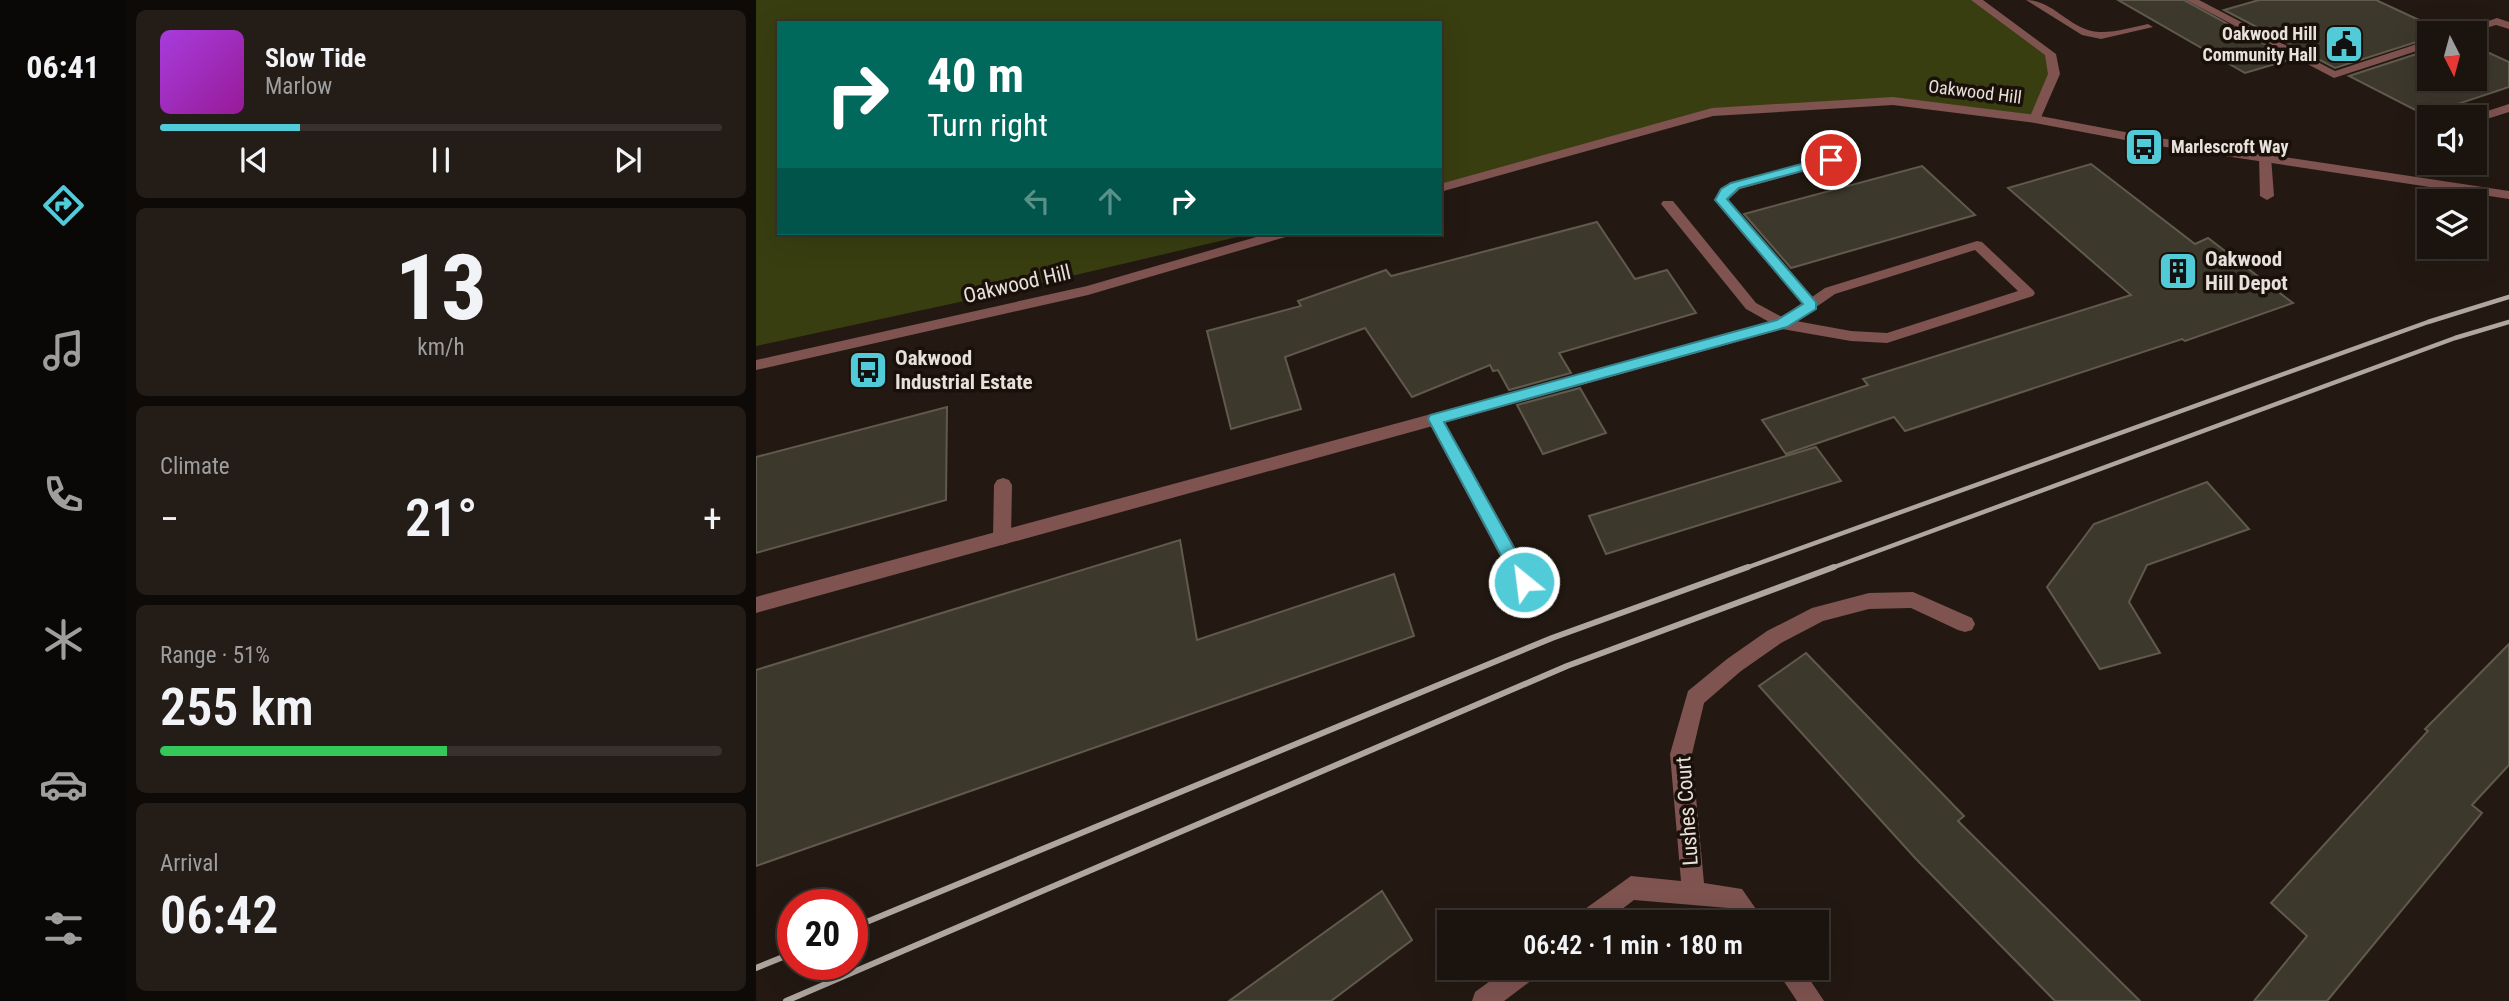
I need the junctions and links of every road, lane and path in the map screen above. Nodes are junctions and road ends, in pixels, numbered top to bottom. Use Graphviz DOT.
graph roads {
  1 [pos="1976,0"];
  2 [pos="2031,0"];
  3 [pos="2192,0"];
  4 [pos="2487,24"];
  5 [pos="2509,26"];
  6 [pos="2148,27"];
  7 [pos="2417,47"];
  8 [pos="2509,108"];
  9 [pos="2487,115"];
  10 [pos="2035,119"];
  11 [pos="1853,154"];
  12 [pos="2265,157"];
  13 [pos="1442,187"];
  14 [pos="2267,195"];
  15 [pos="2509,195"];
  16 [pos="1668,204"];
  17 [pos="1277,235"];
  18 [pos="1811,305"];
  19 [pos="1782,324"];
  20 [pos="756,365"];
  21 [pos="1435,419"];
  22 [pos="1003,485"];
  23 [pos="1002,538"];
  24 [pos="1524,582"];
  25 [pos="756,606"];
  26 [pos="1965,624"];
  27 [pos="1694,894"];
  28 [pos="1602,910"];
  29 [pos="1744,910"];
  30 [pos="1512,980"];
  31 [pos="1796,980"];
  32 [pos="1485,1001"];
  33 [pos="1812,1001"];
  1 -- 10 [label="street"];
  2 -- 6 [label="street"];
  3 -- 7 [label="street"];
  4 -- 5 [label="street"];
  8 -- 9 [label="street"];
  10 -- 12 [label="street, Oakwood Hill"];
  10 -- 13 [label="street, Oakwood Hill"];
  11 -- 18 [label="street"];
  12 -- 14 [label="street"];
  12 -- 15 [label="street, Oakwood Hill"];
  16 -- 19 [label="street"];
  17 -- 20 [label="street, Oakwood Hill"];
  18 -- 19 [label="street"];
  18 -- 19 [label="street"];
  19 -- 21 [label="street"];
  21 -- 23 [label="street"];
  21 -- 24 [label="street"];
  22 -- 23 [label="street"];
  23 -- 25 [label="street"];
  26 -- 27 [label="street, Lushes Court"];
  27 -- 28 [label="street"];
  27 -- 29 [label="street"];
  30 -- 32 [label="street"];
  31 -- 33 [label="street"];
}
